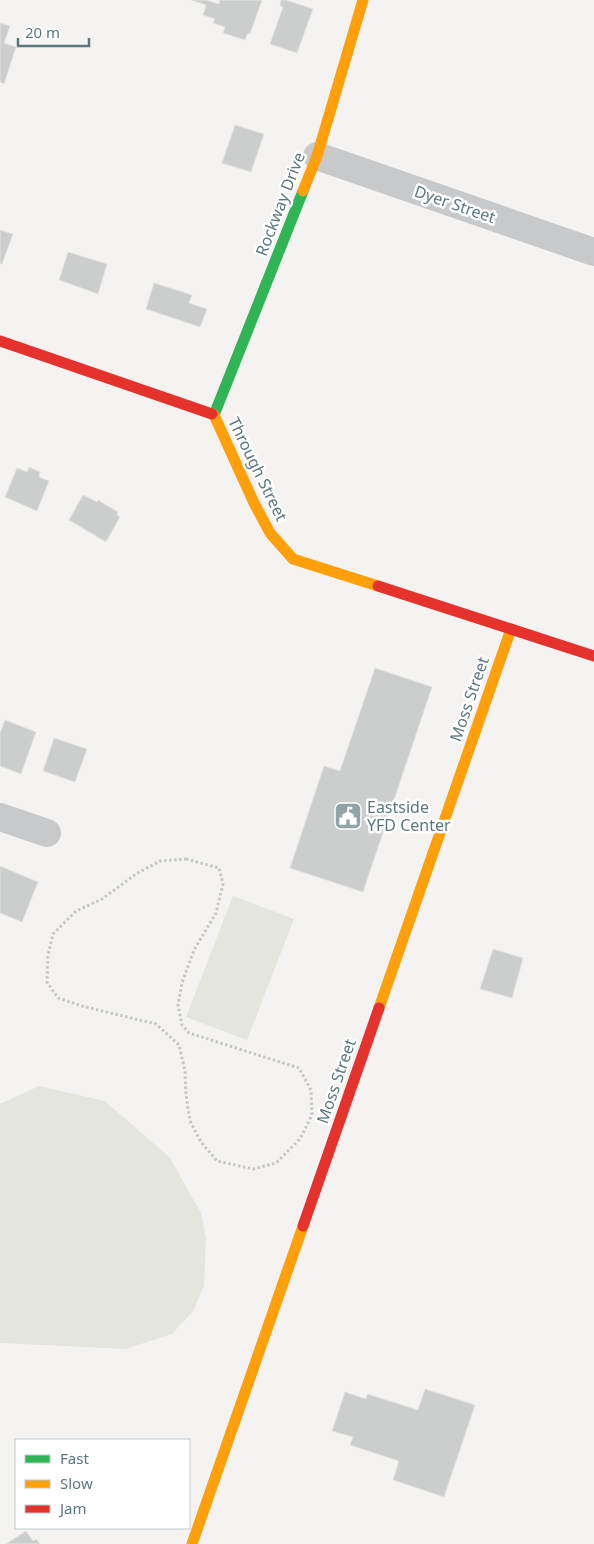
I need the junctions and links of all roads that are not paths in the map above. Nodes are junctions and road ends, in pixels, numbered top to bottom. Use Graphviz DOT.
graph roads {
  1 [pos="363,0"];
  2 [pos="317,156"];
  3 [pos="594,252"];
  4 [pos="0,341"];
  5 [pos="214,415"];
  6 [pos="511,629"];
  7 [pos="594,656"];
  8 [pos="0,818"];
  9 [pos="46,833"];
  10 [pos="192,1544"];
  1 -- 2 [label="street, Rockway Drive"];
  2 -- 3 [label="street, Dyer Street"];
  2 -- 5 [label="street, Rockway Drive"];
  4 -- 5 [label="street, Through Street"];
  5 -- 6 [label="street, Through Street"];
  6 -- 7 [label="street, Through Street"];
  6 -- 10 [label="street, Moss Street"];
  8 -- 9 [label="street"];
}
